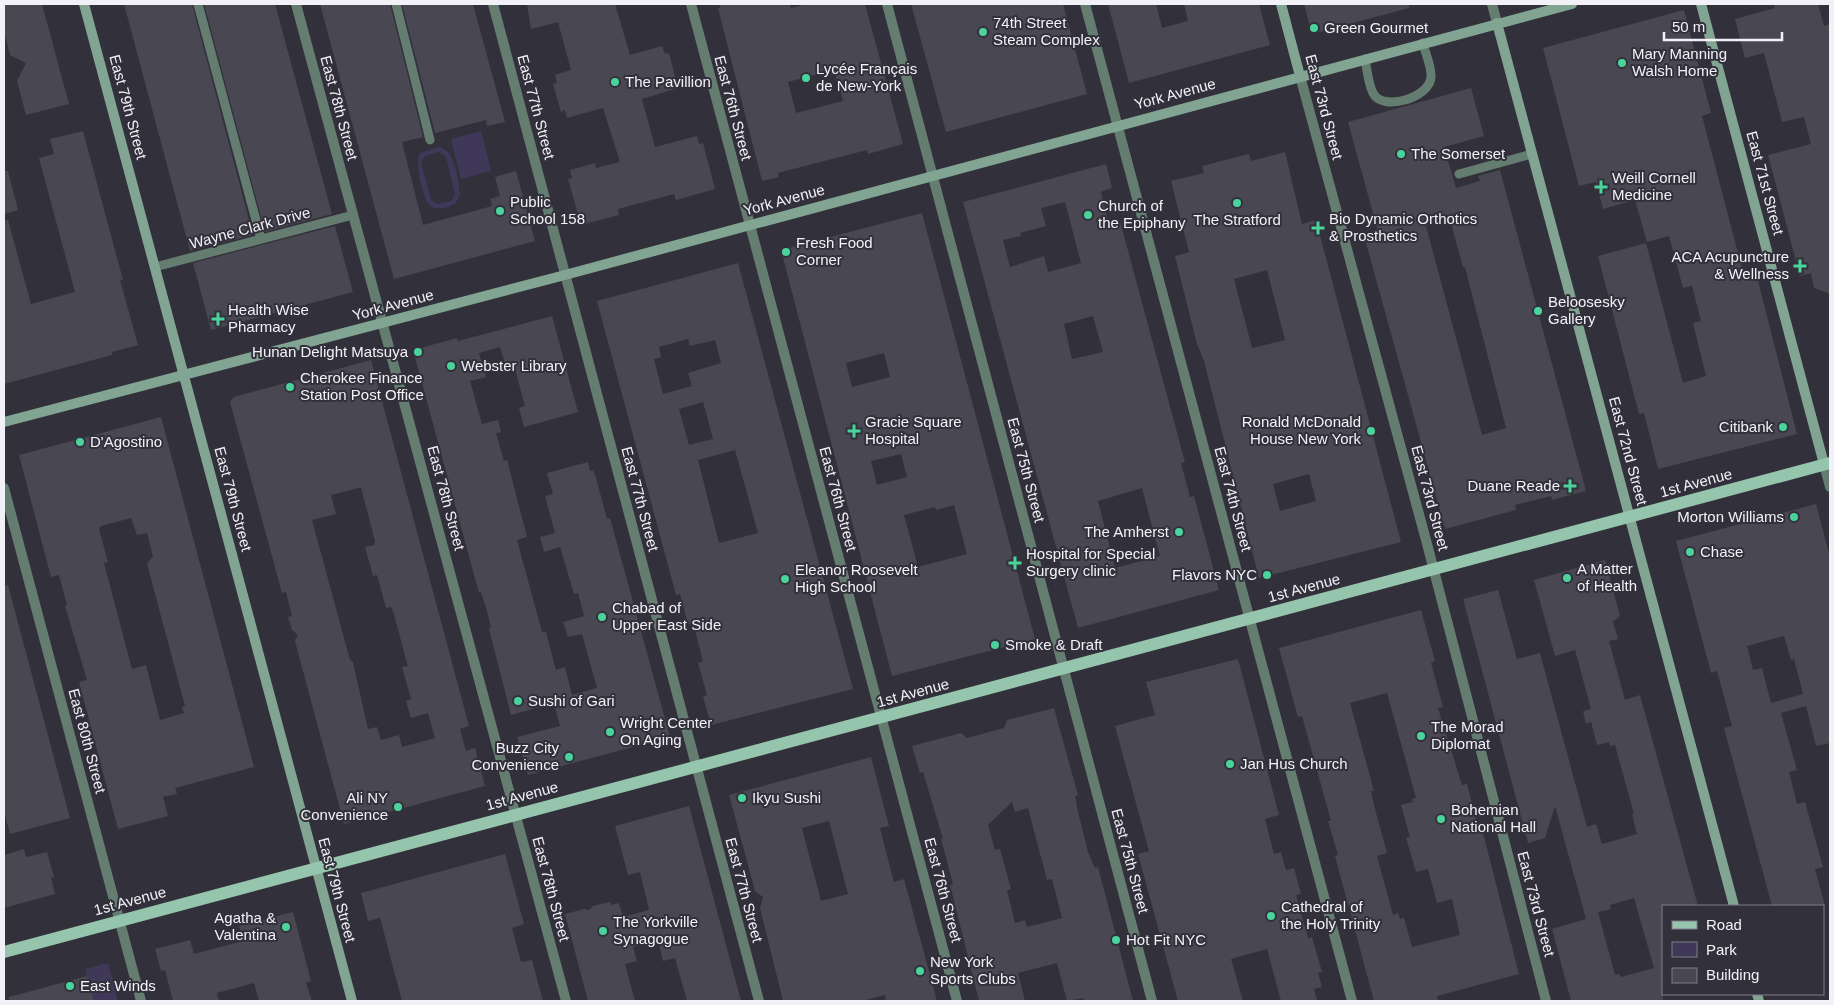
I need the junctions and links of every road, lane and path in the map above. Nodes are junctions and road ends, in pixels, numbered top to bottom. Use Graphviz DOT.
graph roads {
  1 [pos="84,4"];
  2 [pos="198,4"];
  3 [pos="296,4"];
  4 [pos="396,4"];
  5 [pos="493,4"];
  6 [pos="691,4"];
  7 [pos="887,4"];
  8 [pos="1085,4"];
  9 [pos="1281,4"];
  10 [pos="1492,4"];
  11 [pos="1572,4"];
  12 [pos="1701,4"];
  13 [pos="1497,23"];
  14 [pos="1423,43"];
  15 [pos="1365,59"];
  16 [pos="1300,76"];
  17 [pos="1118,125"];
  18 [pos="430,140"];
  19 [pos="1532,154"];
  20 [pos="1459,174"];
  21 [pos="934,175"];
  22 [pos="353,215"];
  23 [pos="749,225"];
  24 [pos="262,239"];
  25 [pos="155,268"];
  26 [pos="565,275"];
  27 [pos="382,323"];
  28 [pos="184,375"];
  29 [pos="4,422"];
  30 [pos="1827,464"];
  31 [pos="1830,487"];
  32 [pos="4,488"];
  33 [pos="1630,518"];
  34 [pos="1434,570"];
  35 [pos="1250,619"];
  36 [pos="1063,670"];
  37 [pos="882,718"];
  38 [pos="696,766"];
  39 [pos="516,814"];
  40 [pos="316,868"];
  41 [pos="1734,905"];
  42 [pos="119,921"];
  43 [pos="4,952"];
  44 [pos="140,1001"];
  45 [pos="352,1001"];
  46 [pos="566,1001"];
  47 [pos="759,1001"];
  48 [pos="957,1001"];
  49 [pos="1152,1001"];
  50 [pos="1352,1001"];
  51 [pos="1546,1001"];
  1 -- 25 [label="main road, East 79th Street"];
  2 -- 24 [label="lane"];
  3 -- 22 [label="street, East 78th Street"];
  4 -- 18 [label="lane"];
  5 -- 26 [label="street, East 77th Street"];
  6 -- 23 [label="street, East 76th Street"];
  7 -- 21 [label="street, East 75th Street"];
  8 -- 17 [label="street, East 74th Street"];
  9 -- 16 [label="main road, East 73rd Street"];
  10 -- 13 [label="street, East 72nd Street"];
  11 -- 13 [label="main road, York Avenue"];
  12 -- 30 [label="main road, East 71st Street"];
  13 -- 14 [label="main road, York Avenue"];
  13 -- 19 [label="main road, East 72nd Street"];
  14 -- 15 [label="main road, York Avenue"];
  14 -- 15 [label="lane"];
  15 -- 16 [label="main road, York Avenue"];
  16 -- 17 [label="main road, York Avenue"];
  16 -- 34 [label="street, East 73rd Street"];
  17 -- 21 [label="main road, York Avenue"];
  17 -- 35 [label="street, East 74th Street"];
  19 -- 20 [label="lane"];
  19 -- 33 [label="main road, East 72nd Street"];
  21 -- 23 [label="main road, York Avenue"];
  21 -- 36 [label="street, East 75th Street"];
  22 -- 24 [label="lane, Wayne Clark Drive"];
  22 -- 27 [label="street, East 78th Street"];
  23 -- 26 [label="main road, York Avenue"];
  23 -- 37 [label="street, East 76th Street"];
  24 -- 25 [label="lane, Wayne Clark Drive"];
  25 -- 28 [label="main road, East 79th Street"];
  26 -- 27 [label="main road, York Avenue"];
  26 -- 38 [label="street, East 77th Street"];
  27 -- 28 [label="main road, York Avenue"];
  27 -- 39 [label="street, East 78th Street"];
  28 -- 29 [label="main road, York Avenue"];
  28 -- 40 [label="main road, East 79th Street"];
  30 -- 31 [label="street, East 71st Street"];
  30 -- 33 [label="main road, 1st Avenue"];
  32 -- 42 [label="street, East 80th Street"];
  33 -- 34 [label="main road, 1st Avenue"];
  33 -- 41 [label="main road, East 72nd Street"];
  34 -- 35 [label="main road, 1st Avenue"];
  34 -- 51 [label="street, East 73rd Street"];
  35 -- 36 [label="main road, 1st Avenue"];
  35 -- 50 [label="street, East 74th Street"];
  36 -- 37 [label="main road, 1st Avenue"];
  36 -- 49 [label="street, East 75th Street"];
  37 -- 38 [label="main road, 1st Avenue"];
  37 -- 48 [label="street, East 76th Street"];
  38 -- 39 [label="main road, 1st Avenue"];
  38 -- 47 [label="street, East 77th Street"];
  39 -- 40 [label="main road, 1st Avenue"];
  39 -- 46 [label="street, East 78th Street"];
  40 -- 42 [label="main road, 1st Avenue"];
  40 -- 45 [label="main road, East 79th Street"];
  42 -- 43 [label="main road, 1st Avenue"];
  42 -- 44 [label="street, East 80th Street"];
}
